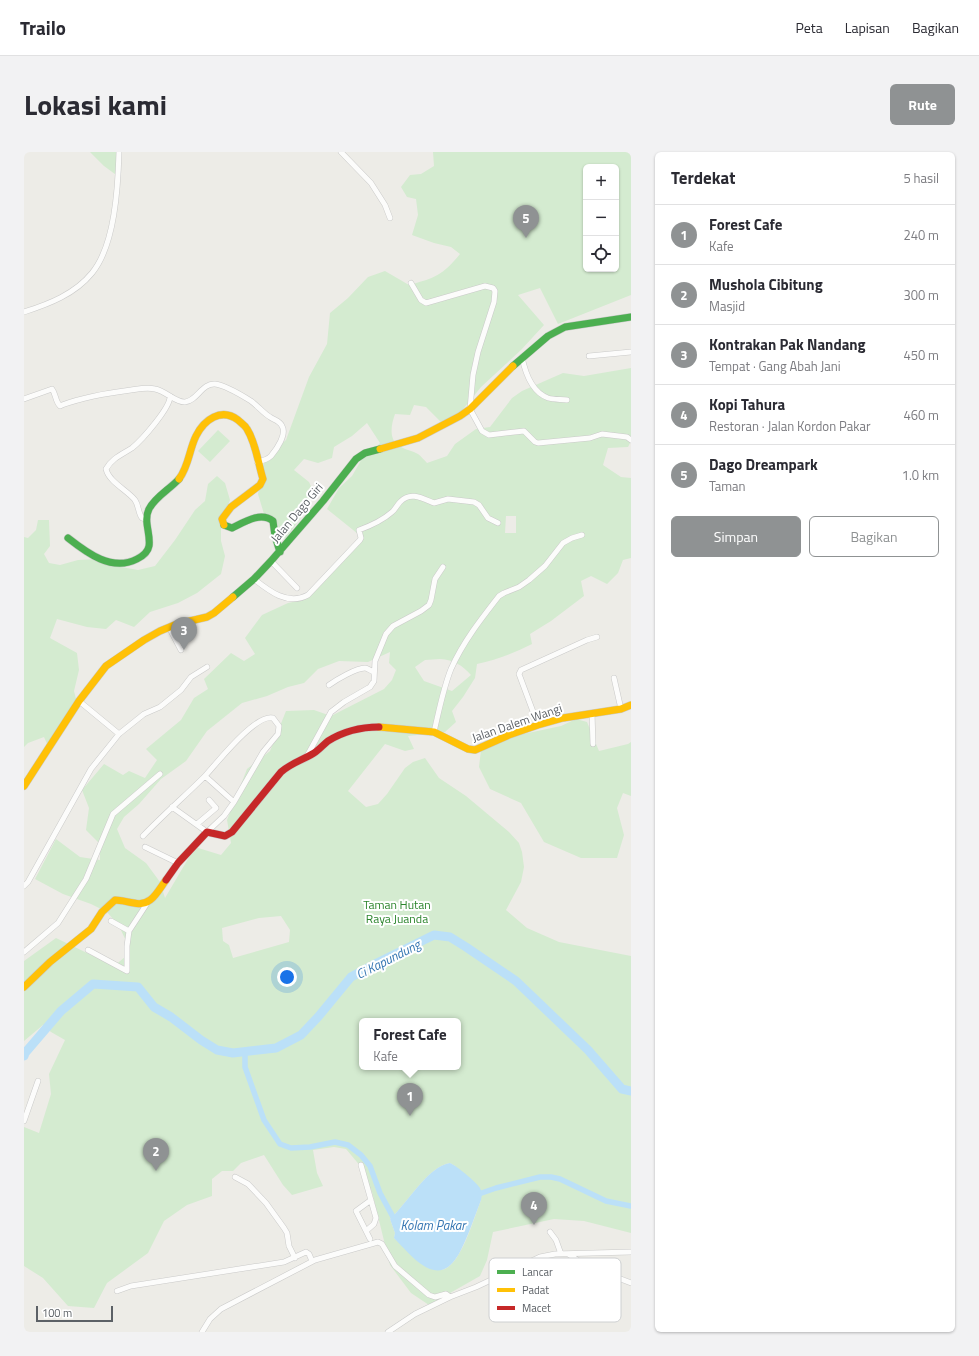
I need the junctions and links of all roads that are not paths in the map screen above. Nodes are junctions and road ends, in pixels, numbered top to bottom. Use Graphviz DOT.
graph roads {
  1 [pos="119,152"];
  2 [pos="341,152"];
  3 [pos="390,218"];
  4 [pos="411,283"];
  5 [pos="24,312"];
  6 [pos="631,317"];
  7 [pos="631,352"];
  8 [pos="589,356"];
  9 [pos="522,357"];
  10 [pos="170,396"];
  11 [pos="24,399"];
  12 [pos="568,400"];
  13 [pos="470,408"];
  14 [pos="631,440"];
  15 [pos="257,462"];
  16 [pos="147,519"];
  17 [pos="498,523"];
  18 [pos="582,535"];
  19 [pos="68,538"];
  20 [pos="280,552"];
  21 [pos="271,561"];
  22 [pos="443,567"];
  23 [pos="254,579"];
  24 [pos="297,588"];
  25 [pos="177,624"];
  26 [pos="169,627"];
  27 [pos="597,637"];
  28 [pos="183,638"];
  29 [pos="181,650"];
  30 [pos="207,667"];
  31 [pos="374,672"];
  32 [pos="614,678"];
  33 [pos="329,686"];
  34 [pos="79,701"];
  35 [pos="631,705"];
  36 [pos="621,709"];
  37 [pos="592,713"];
  38 [pos="538,725"];
  39 [pos="434,732"];
  40 [pos="119,734"];
  41 [pos="593,744"];
  42 [pos="306,757"];
  43 [pos="160,774"];
  44 [pos="205,776"];
  45 [pos="24,786"];
  46 [pos="210,800"];
  47 [pos="234,802"];
  48 [pos="172,806"];
  49 [pos="197,824"];
  50 [pos="207,832"];
  51 [pos="143,836"];
  52 [pos="145,848"];
  53 [pos="178,863"];
  54 [pos="24,886"];
  55 [pos="146,905"];
  56 [pos="111,921"];
  57 [pos="129,931"];
  58 [pos="88,950"];
  59 [pos="24,952"];
  60 [pos="24,987"];
  61 [pos="38,1081"];
  62 [pos="24,1121"];
  63 [pos="361,1165"];
  64 [pos="236,1177"];
  65 [pos="371,1200"];
  66 [pos="366,1231"];
  67 [pos="550,1232"];
  68 [pos="370,1239"];
  69 [pos="631,1252"];
  70 [pos="561,1254"];
  71 [pos="568,1254"];
  72 [pos="295,1258"];
  73 [pos="539,1258"];
  74 [pos="574,1258"];
  75 [pos="313,1260"];
  76 [pos="621,1279"];
  77 [pos="489,1281"];
  78 [pos="631,1283"];
  79 [pos="117,1291"];
  80 [pos="450,1297"];
  81 [pos="202,1332"];
  82 [pos="388,1332"];
  1 -- 5 [label="street"];
  2 -- 3 [label="street"];
  4 -- 13 [label="street"];
  6 -- 9 [label="street, Jalan Dago Giri"];
  7 -- 8 [label="street"];
  9 -- 12 [label="street"];
  9 -- 13 [label="street, Jalan Dago Giri"];
  10 -- 11 [label="street"];
  10 -- 15 [label="street"];
  10 -- 16 [label="street"];
  13 -- 14 [label="street"];
  13 -- 20 [label="street, Jalan Dago Giri"];
  15 -- 16 [label="street"];
  15 -- 20 [label="street"];
  16 -- 19 [label="street"];
  17 -- 23 [label="street"];
  18 -- 39 [label="street"];
  20 -- 21 [label="street, Jalan Dago Giri"];
  21 -- 23 [label="street, Jalan Dago Giri"];
  21 -- 24 [label="street"];
  22 -- 31 [label="street"];
  23 -- 25 [label="street, Jalan Dago Giri"];
  25 -- 26 [label="street, Jalan Dago Giri"];
  25 -- 28 [label="street"];
  26 -- 29 [label="street"];
  26 -- 34 [label="street, Jalan Dago Giri"];
  27 -- 38 [label="street"];
  30 -- 40 [label="street"];
  31 -- 33 [label="street"];
  31 -- 42 [label="street"];
  32 -- 36 [label="street"];
  34 -- 40 [label="street"];
  34 -- 45 [label="street, Jalan Dago Giri"];
  35 -- 36 [label="street, Jalan Dalem Wangi"];
  36 -- 37 [label="street, Jalan Dalem Wangi"];
  37 -- 38 [label="street, Jalan Dalem Wangi"];
  37 -- 41 [label="street"];
  38 -- 39 [label="street, Jalan Dalem Wangi"];
  39 -- 42 [label="street, Jalan Dalem Wangi"];
  40 -- 54 [label="street"];
  42 -- 50 [label="street, Jalan Dalem Wangi"];
  43 -- 59 [label="street"];
  44 -- 47 [label="street"];
  44 -- 47 [label="street"];
  44 -- 48 [label="street"];
  46 -- 49 [label="street"];
  47 -- 50 [label="street"];
  48 -- 49 [label="street"];
  48 -- 51 [label="street"];
  49 -- 50 [label="street"];
  50 -- 53 [label="street"];
  52 -- 53 [label="street"];
  53 -- 55 [label="street"];
  55 -- 57 [label="street"];
  55 -- 60 [label="street"];
  56 -- 57 [label="street"];
  57 -- 58 [label="street"];
  61 -- 62 [label="street"];
  63 -- 65 [label="street"];
  64 -- 72 [label="street"];
  65 -- 66 [label="street"];
  65 -- 66 [label="street"];
  66 -- 68 [label="street"];
  67 -- 70 [label="street"];
  69 -- 71 [label="street"];
  70 -- 71 [label="street"];
  70 -- 73 [label="street"];
  71 -- 74 [label="street"];
  72 -- 75 [label="street"];
  72 -- 79 [label="street"];
  75 -- 80 [label="street"];
  75 -- 81 [label="street"];
  76 -- 78 [label="street"];
  77 -- 80 [label="street"];
  80 -- 82 [label="street"];
}
